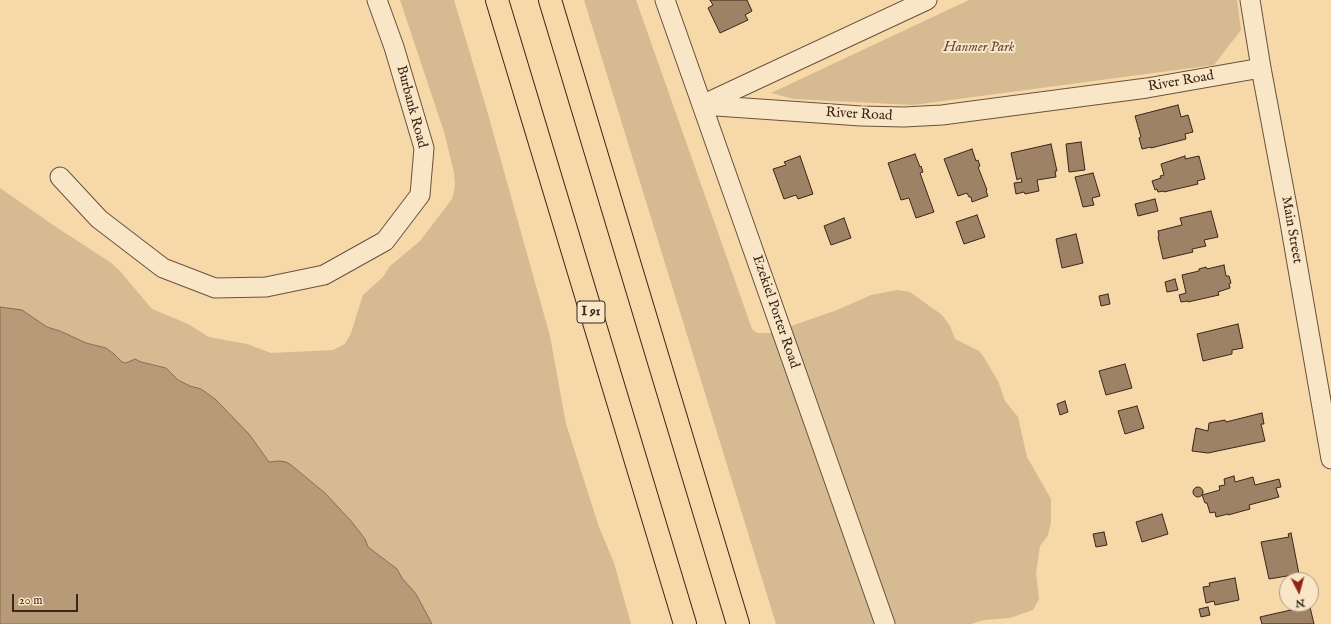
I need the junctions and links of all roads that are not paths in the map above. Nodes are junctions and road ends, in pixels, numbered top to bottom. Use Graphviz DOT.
graph roads {
  1 [pos="377,0"];
  2 [pos="497,0"];
  3 [pos="550,0"];
  4 [pos="665,0"];
  5 [pos="927,0"];
  6 [pos="1250,0"];
  7 [pos="1261,68"];
  8 [pos="702,105"];
  9 [pos="60,177"];
  10 [pos="1331,460"];
  11 [pos="685,624"];
  12 [pos="738,624"];
  13 [pos="885,624"];
  1 -- 9 [label="street, Burbank Road"];
  2 -- 11 [label="highway, I 91"];
  3 -- 12 [label="highway"];
  4 -- 8 [label="street, Ezekiel Porter Road"];
  5 -- 8 [label="street"];
  6 -- 7 [label="street, Main Street"];
  7 -- 8 [label="street, River Road"];
  7 -- 10 [label="street, Main Street"];
  8 -- 13 [label="street, Ezekiel Porter Road"];
}
